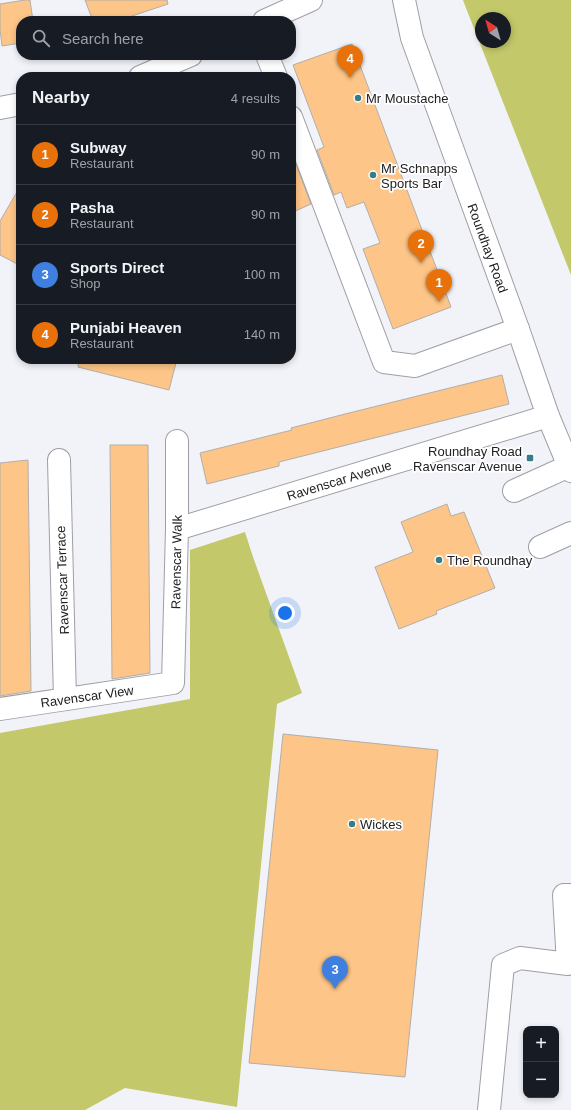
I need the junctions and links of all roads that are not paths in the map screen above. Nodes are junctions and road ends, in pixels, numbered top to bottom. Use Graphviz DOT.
graph roads {
  1 [pos="311,0"];
  2 [pos="404,0"];
  3 [pos="272,12"];
  4 [pos="179,60"];
  5 [pos="269,60"];
  6 [pos="152,72"];
  7 [pos="274,72"];
  8 [pos="16,105"];
  9 [pos="0,108"];
  10 [pos="296,130"];
  11 [pos="518,329"];
  12 [pos="548,416"];
  13 [pos="177,441"];
  14 [pos="59,460"];
  15 [pos="570,468"];
  16 [pos="514,491"];
  17 [pos="177,529"];
  18 [pos="571,533"];
  19 [pos="540,547"];
  20 [pos="173,683"];
  21 [pos="65,699"];
  22 [pos="0,709"];
  23 [pos="571,895"];
  24 [pos="489,1110"];
  1 -- 3 [label="street"];
  2 -- 11 [label="street, Roundhay Road"];
  4 -- 6 [label="street"];
  5 -- 7 [label="street"];
  8 -- 9 [label="street"];
  10 -- 11 [label="street"];
  11 -- 12 [label="street, Roundhay Road"];
  12 -- 15 [label="street, Roundhay Road"];
  12 -- 17 [label="street, Ravenscar Avenue"];
  13 -- 17 [label="street, Ravenscar Walk"];
  14 -- 21 [label="street, Ravenscar Terrace"];
  15 -- 16 [label="street"];
  17 -- 20 [label="street, Ravenscar Walk"];
  18 -- 19 [label="street"];
  20 -- 21 [label="street, Ravenscar View"];
  21 -- 22 [label="street, Ravenscar View"];
  23 -- 24 [label="street"];
}
